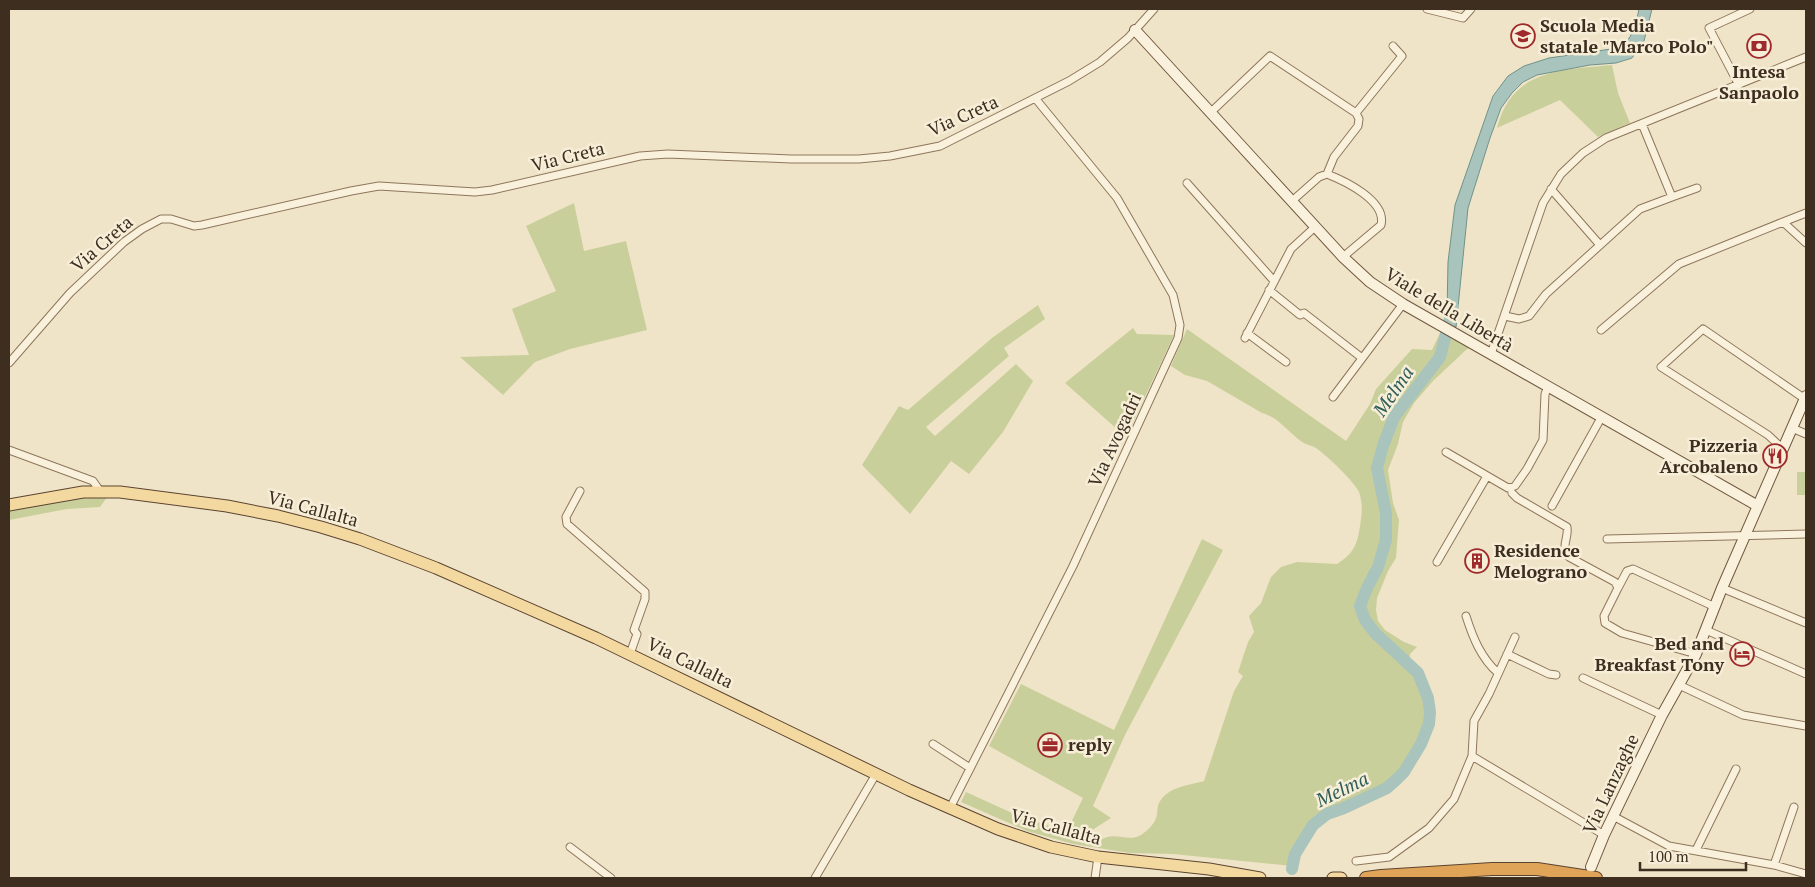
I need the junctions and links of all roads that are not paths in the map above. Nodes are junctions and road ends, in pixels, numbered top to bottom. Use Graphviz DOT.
graph roads {
  1 [pos="1154,9"];
  2 [pos="1426,9"];
  3 [pos="1471,9"];
  4 [pos="1750,9"];
  5 [pos="1135,30"];
  6 [pos="1393,46"];
  7 [pos="1806,57"];
  8 [pos="1739,85"];
  9 [pos="1035,98"];
  10 [pos="1210,113"];
  11 [pos="1356,113"];
  12 [pos="1642,124"];
  13 [pos="1327,174"];
  14 [pos="1187,183"];
  15 [pos="1697,188"];
  16 [pos="1551,189"];
  17 [pos="1672,197"];
  18 [pos="1292,201"];
  19 [pos="1806,213"];
  20 [pos="1783,222"];
  21 [pos="1315,227"];
  22 [pos="1806,243"];
  23 [pos="1600,245"];
  24 [pos="1343,257"];
  25 [pos="1274,281"];
  26 [pos="1270,290"];
  27 [pos="1403,304"];
  28 [pos="1505,316"];
  29 [pos="1601,330"];
  30 [pos="1491,354"];
  31 [pos="1362,358"];
  32 [pos="1286,362"];
  33 [pos="9,363"];
  34 [pos="1548,387"];
  35 [pos="1333,397"];
  36 [pos="1806,398"];
  37 [pos="1601,418"];
  38 [pos="1792,428"];
  39 [pos="1806,434"];
  40 [pos="1783,449"];
  41 [pos="9,450"];
  42 [pos="1446,452"];
  43 [pos="1488,476"];
  44 [pos="100,491"];
  45 [pos="580,491"];
  46 [pos="1510,491"];
  47 [pos="9,505"];
  48 [pos="1552,506"];
  49 [pos="1758,506"];
  50 [pos="1806,534"];
  51 [pos="1745,537"];
  52 [pos="1607,539"];
  53 [pos="1438,562"];
  54 [pos="1618,588"];
  55 [pos="1722,588"];
  56 [pos="1715,608"];
  57 [pos="1466,616"];
  58 [pos="1806,623"];
  59 [pos="1706,630"];
  60 [pos="1515,637"];
  61 [pos="630,654"];
  62 [pos="1507,654"];
  63 [pos="1696,654"];
  64 [pos="1498,673"];
  65 [pos="1806,674"];
  66 [pos="1556,675"];
  67 [pos="1583,678"];
  68 [pos="1679,685"];
  69 [pos="1662,715"];
  70 [pos="1806,726"];
  71 [pos="933,744"];
  72 [pos="1472,756"];
  73 [pos="970,768"];
  74 [pos="1736,769"];
  75 [pos="876,774"];
  76 [pos="1794,807"];
  77 [pos="950,808"];
  78 [pos="1613,816"];
  79 [pos="1604,835"];
  80 [pos="570,847"];
  81 [pos="1696,850"];
  82 [pos="1098,857"];
  83 [pos="1356,861"];
  84 [pos="1774,865"];
  85 [pos="1593,873"];
  86 [pos="1806,874"];
  87 [pos="1380,877"];
  88 [pos="611,878"];
  89 [pos="814,878"];
  90 [pos="1095,878"];
  91 [pos="1260,878"];
  92 [pos="1333,878"];
  93 [pos="1341,878"];
  94 [pos="1366,878"];
  1 -- 5 [label="street, Via Creta"];
  2 -- 3 [label="street"];
  4 -- 8 [label="street"];
  5 -- 9 [label="street, Via Creta"];
  5 -- 10 [label="street, Viale della Libertà"];
  6 -- 11 [label="street"];
  7 -- 8 [label="street"];
  8 -- 12 [label="street"];
  9 -- 33 [label="street, Via Creta"];
  9 -- 73 [label="street, Via Avogadri"];
  10 -- 11 [label="street"];
  10 -- 18 [label="street, Viale della Libertà"];
  11 -- 13 [label="street"];
  12 -- 16 [label="street"];
  12 -- 17 [label="street"];
  13 -- 18 [label="street"];
  13 -- 24 [label="street"];
  14 -- 25 [label="street"];
  15 -- 17 [label="street"];
  16 -- 23 [label="street"];
  16 -- 28 [label="street"];
  17 -- 23 [label="street"];
  18 -- 21 [label="street, Viale della Libertà"];
  19 -- 20 [label="street"];
  20 -- 22 [label="street"];
  20 -- 29 [label="street"];
  21 -- 24 [label="street, Viale della Libertà"];
  21 -- 25 [label="street"];
  23 -- 28 [label="street"];
  24 -- 27 [label="street, Viale della Libertà"];
  25 -- 26 [label="street"];
  26 -- 31 [label="street"];
  26 -- 32 [label="street"];
  27 -- 30 [label="street, Viale della Libertà"];
  27 -- 31 [label="street"];
  28 -- 30 [label="street"];
  30 -- 34 [label="street, Viale della Libertà"];
  31 -- 35 [label="street"];
  34 -- 37 [label="street, Viale della Libertà"];
  34 -- 46 [label="street"];
  36 -- 38 [label="street, Via Lanzaghe"];
  36 -- 40 [label="street"];
  37 -- 48 [label="street"];
  37 -- 49 [label="street, Viale della Libertà"];
  38 -- 39 [label="street"];
  38 -- 40 [label="street, Via Lanzaghe"];
  40 -- 49 [label="street, Via Lanzaghe"];
  41 -- 44 [label="street"];
  42 -- 43 [label="street"];
  43 -- 46 [label="street"];
  43 -- 53 [label="street"];
  44 -- 47 [label="main road, Via Callalta"];
  44 -- 61 [label="main road, Via Callalta"];
  45 -- 61 [label="street"];
  46 -- 54 [label="street"];
  49 -- 51 [label="street, Via Lanzaghe"];
  50 -- 51 [label="street"];
  51 -- 52 [label="street"];
  51 -- 55 [label="street, Via Lanzaghe"];
  54 -- 56 [label="street"];
  54 -- 63 [label="street"];
  55 -- 56 [label="street, Via Lanzaghe"];
  55 -- 58 [label="street"];
  56 -- 59 [label="street, Via Lanzaghe"];
  57 -- 64 [label="street"];
  59 -- 63 [label="street, Via Lanzaghe"];
  59 -- 65 [label="street"];
  60 -- 62 [label="street"];
  61 -- 75 [label="main road, Via Callalta"];
  62 -- 64 [label="street"];
  62 -- 66 [label="street"];
  63 -- 68 [label="street, Via Lanzaghe"];
  64 -- 72 [label="street"];
  67 -- 69 [label="street"];
  68 -- 69 [label="street, Via Lanzaghe"];
  68 -- 70 [label="street"];
  69 -- 78 [label="street, Via Lanzaghe"];
  71 -- 73 [label="street"];
  72 -- 79 [label="street"];
  72 -- 83 [label="street"];
  73 -- 77 [label="street, Via Avogadri"];
  74 -- 81 [label="street"];
  75 -- 77 [label="main road, Via Callalta"];
  75 -- 89 [label="street"];
  76 -- 84 [label="street"];
  77 -- 82 [label="main road, Via Callalta"];
  78 -- 79 [label="street, Via Lanzaghe"];
  78 -- 81 [label="street"];
  79 -- 85 [label="street, Via Lanzaghe"];
  80 -- 88 [label="street"];
  81 -- 84 [label="street"];
  82 -- 90 [label="street"];
  82 -- 91 [label="main road, Via Callalta"];
  84 -- 86 [label="street"];
  85 -- 87 [label="highway"];
  87 -- 94 [label="highway"];
  92 -- 93 [label="main road"];
}
